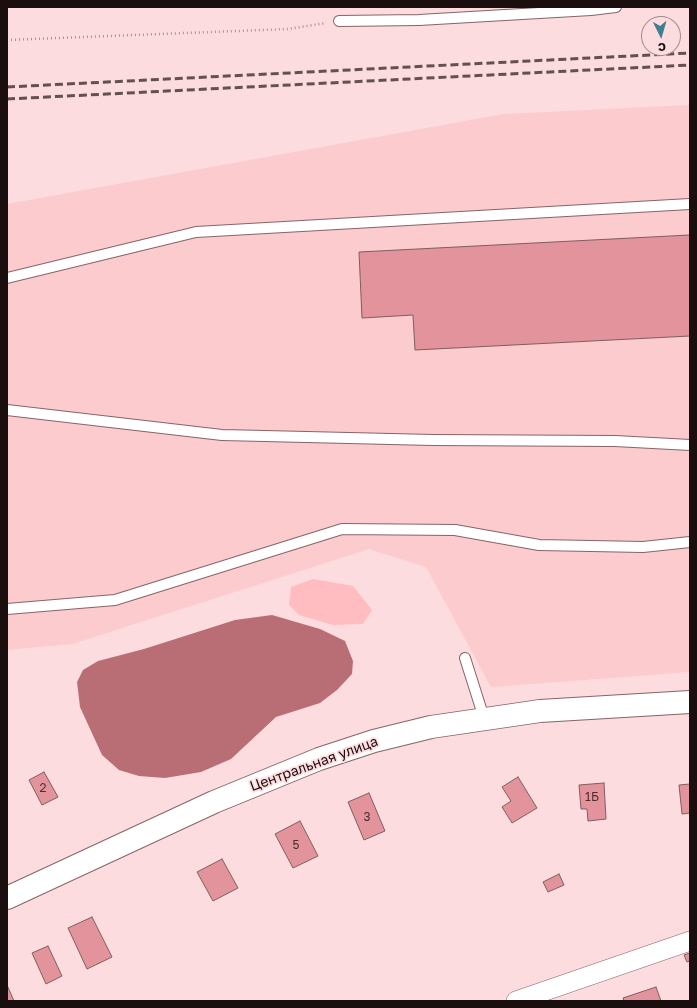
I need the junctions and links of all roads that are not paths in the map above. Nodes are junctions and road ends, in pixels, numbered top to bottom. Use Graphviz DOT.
graph roads {
  1 [pos="616,7"];
  2 [pos="339,21"];
  3 [pos="690,204"];
  4 [pos="7,278"];
  5 [pos="7,410"];
  6 [pos="690,445"];
  7 [pos="690,542"];
  8 [pos="7,609"];
  9 [pos="465,658"];
  10 [pos="690,702"];
  11 [pos="484,718"];
  12 [pos="7,898"];
  13 [pos="690,942"];
  14 [pos="516,1001"];
  1 -- 2 [label="lane"];
  3 -- 4 [label="lane"];
  5 -- 6 [label="lane"];
  7 -- 8 [label="lane"];
  9 -- 11 [label="lane"];
  10 -- 11 [label="main road, Центральная улица"];
  11 -- 12 [label="main road, Центральная улица"];
  13 -- 14 [label="street"];
}
